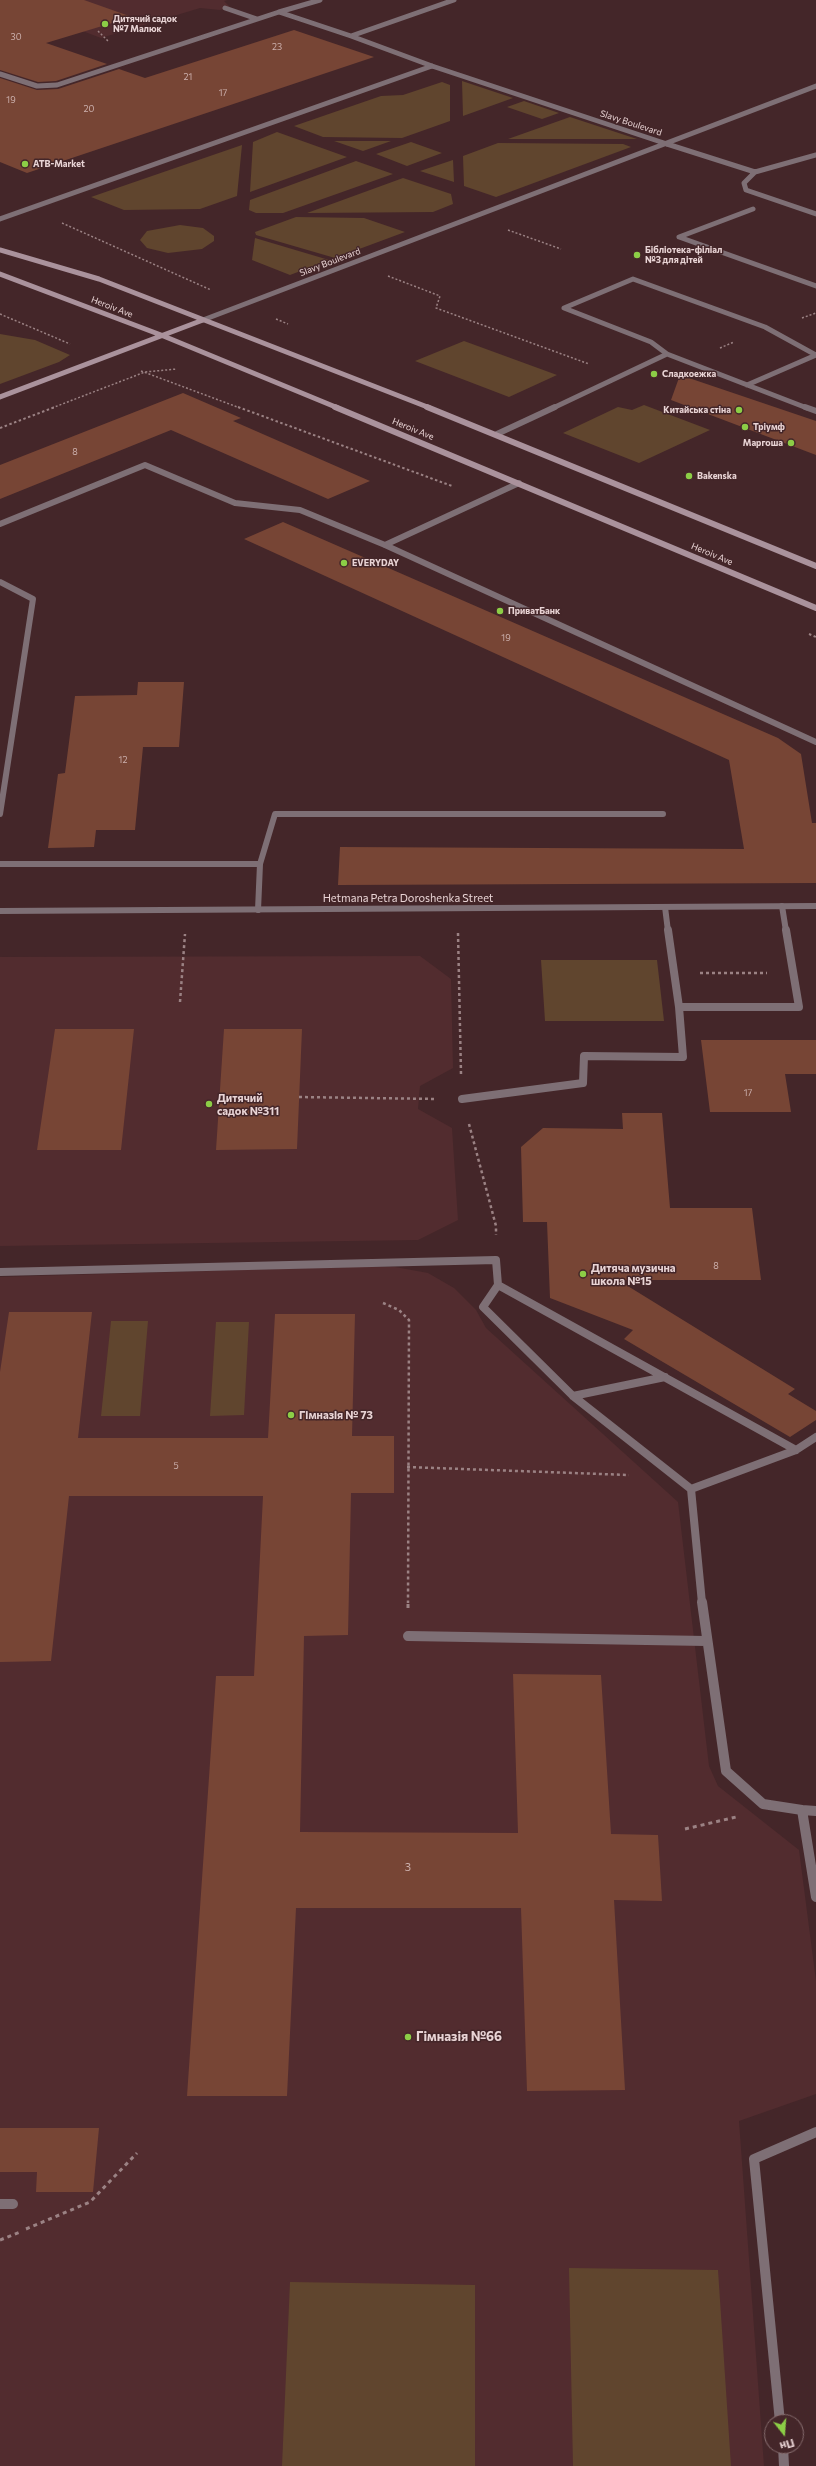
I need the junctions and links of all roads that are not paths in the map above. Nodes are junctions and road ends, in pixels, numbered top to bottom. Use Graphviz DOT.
graph roads {
  1 [pos="320,0"];
  2 [pos="454,0"];
  3 [pos="225,8"];
  4 [pos="279,12"];
  5 [pos="257,20"];
  6 [pos="351,36"];
  7 [pos="432,66"];
  8 [pos="0,74"];
  9 [pos="816,86"];
  10 [pos="667,144"];
  11 [pos="816,155"];
  12 [pos="755,172"];
  13 [pos="753,208"];
  14 [pos="816,214"];
  15 [pos="0,219"];
  16 [pos="0,250"];
  17 [pos="0,274"];
  18 [pos="816,286"];
  19 [pos="203,320"];
  20 [pos="161,335"];
  21 [pos="666,354"];
  22 [pos="816,355"];
  23 [pos="748,385"];
  24 [pos="0,397"];
  25 [pos="816,411"];
  26 [pos="497,434"];
  27 [pos="519,482"];
  28 [pos="0,524"];
  29 [pos="385,545"];
  30 [pos="816,566"];
  31 [pos="0,582"];
  32 [pos="816,608"];
  33 [pos="816,742"];
  34 [pos="0,814"];
  35 [pos="663,814"];
  36 [pos="0,864"];
  37 [pos="260,864"];
  38 [pos="782,906"];
  39 [pos="816,906"];
  40 [pos="665,907"];
  41 [pos="258,910"];
  42 [pos="0,912"];
  43 [pos="679,1006"];
  44 [pos="462,1099"];
  45 [pos="0,1272"];
  46 [pos="498,1285"];
  47 [pos="665,1377"];
  48 [pos="573,1396"];
  49 [pos="816,1437"];
  50 [pos="796,1450"];
  51 [pos="691,1488"];
  52 [pos="408,1636"];
  53 [pos="706,1641"];
  54 [pos="802,1810"];
  55 [pos="816,1810"];
  56 [pos="816,1897"];
  57 [pos="816,2132"];
  58 [pos="0,2204"];
  59 [pos="13,2204"];
  60 [pos="779,2414"];
  61 [pos="783,2454"];
  62 [pos="784,2466"];
  1 -- 4 [label="street"];
  2 -- 6 [label="street"];
  3 -- 5 [label="street"];
  4 -- 5 [label="street"];
  4 -- 6 [label="street, Slavy Boulevard"];
  5 -- 8 [label="street"];
  6 -- 7 [label="street, Slavy Boulevard"];
  7 -- 10 [label="street, Slavy Boulevard"];
  7 -- 15 [label="street"];
  9 -- 10 [label="street, Slavy Boulevard"];
  10 -- 12 [label="street"];
  10 -- 19 [label="street, Slavy Boulevard"];
  11 -- 12 [label="street"];
  12 -- 14 [label="street"];
  13 -- 18 [label="street"];
  16 -- 19 [label="main road, Heroiv Ave"];
  17 -- 20 [label="main road, Heroiv Ave"];
  19 -- 20 [label="main road, Slavy Boulevard"];
  19 -- 26 [label="main road, Heroiv Ave"];
  20 -- 24 [label="main road, Slavy Boulevard"];
  20 -- 27 [label="main road, Heroiv Ave"];
  21 -- 22 [label="street"];
  21 -- 23 [label="street"];
  21 -- 26 [label="street"];
  22 -- 23 [label="street"];
  23 -- 25 [label="street"];
  26 -- 30 [label="main road, Heroiv Ave"];
  27 -- 29 [label="street"];
  27 -- 32 [label="main road, Heroiv Ave"];
  28 -- 29 [label="street"];
  29 -- 33 [label="street"];
  31 -- 34 [label="street"];
  35 -- 37 [label="street"];
  36 -- 37 [label="street"];
  37 -- 41 [label="street"];
  38 -- 39 [label="street, Hetmana Petra Doroshenka Street"];
  38 -- 40 [label="street, Hetmana Petra Doroshenka Street"];
  38 -- 43 [label="street"];
  40 -- 41 [label="street, Hetmana Petra Doroshenka Street"];
  40 -- 43 [label="street"];
  41 -- 42 [label="street, Hetmana Petra Doroshenka Street"];
  43 -- 44 [label="street"];
  45 -- 46 [label="street"];
  46 -- 47 [label="street"];
  46 -- 48 [label="street"];
  47 -- 48 [label="street"];
  47 -- 50 [label="street"];
  48 -- 51 [label="street"];
  49 -- 50 [label="street"];
  50 -- 51 [label="street"];
  51 -- 53 [label="street"];
  52 -- 53 [label="street"];
  53 -- 54 [label="street"];
  54 -- 55 [label="street"];
  54 -- 56 [label="street"];
  57 -- 60 [label="street"];
  58 -- 59 [label="street"];
  61 -- 62 [label="street"];
}
